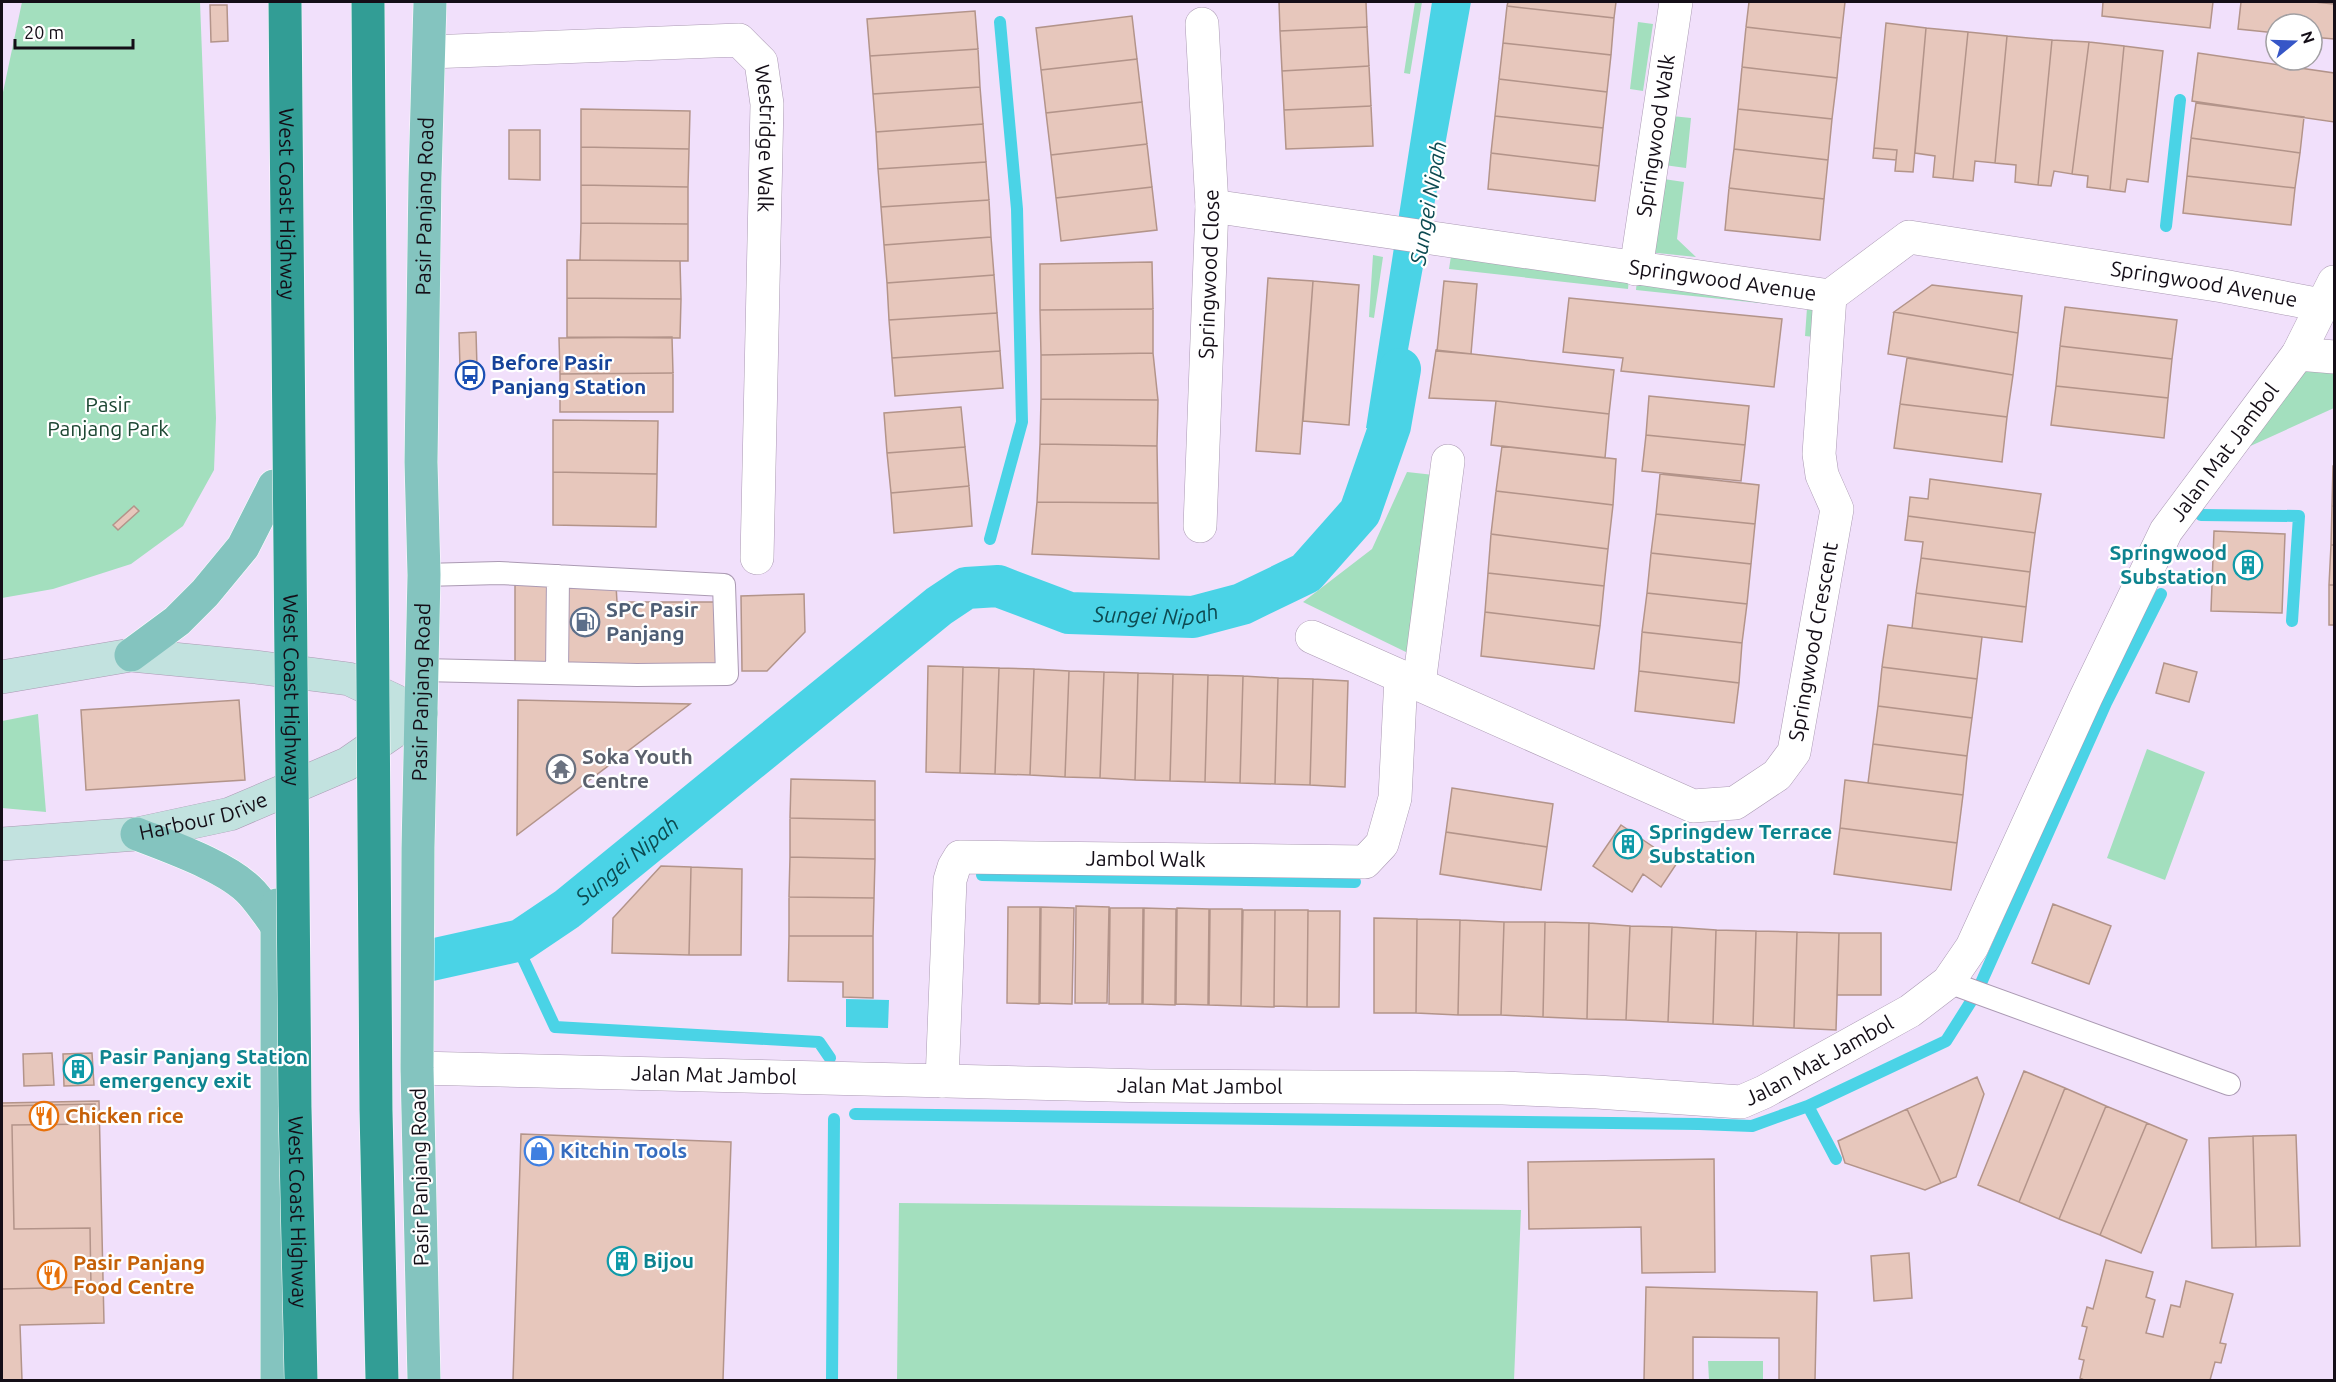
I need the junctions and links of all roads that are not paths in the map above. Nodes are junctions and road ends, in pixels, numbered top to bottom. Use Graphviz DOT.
graph roads {
  1 [pos="270,2"];
  2 [pos="285,2"];
  3 [pos="368,2"];
  4 [pos="430,2"];
  5 [pos="1676,2"];
  6 [pos="1202,24"];
  7 [pos="429,52"];
  8 [pos="1212,206"];
  9 [pos="1636,269"];
  10 [pos="2328,294"];
  11 [pos="1830,296"];
  12 [pos="2298,354"];
  13 [pos="2334,357"];
  14 [pos="1448,461"];
  15 [pos="274,486"];
  16 [pos="1200,526"];
  17 [pos="757,558"];
  18 [pos="424,575"];
  19 [pos="558,576"];
  20 [pos="1312,637"];
  21 [pos="131,654"];
  22 [pos="276,670"];
  23 [pos="422,670"];
  24 [pos="557,672"];
  25 [pos="2,677"];
  26 [pos="1410,680"];
  27 [pos="421,713"];
  28 [pos="278,792"];
  29 [pos="138,834"];
  30 [pos="2,844"];
  31 [pos="277,926"];
  32 [pos="1948,982"];
  33 [pos="417,1068"];
  34 [pos="942,1081"];
  35 [pos="2229,1084"];
  36 [pos="277,1380"];
  37 [pos="301,1380"];
  38 [pos="382,1380"];
  39 [pos="424,1380"];
  1 -- 15 [label="main road"];
  2 -- 37 [label="highway, West Coast Highway, bridge"];
  3 -- 38 [label="highway, bridge"];
  4 -- 7 [label="main road, Pasir Panjang Road"];
  5 -- 9 [label="street, Springwood Walk"];
  6 -- 8 [label="street, Springwood Close"];
  7 -- 17 [label="street, Westridge Walk"];
  7 -- 18 [label="main road, Pasir Panjang Road"];
  8 -- 9 [label="street, Springwood Avenue"];
  8 -- 16 [label="street, Springwood Close"];
  9 -- 11 [label="street, Springwood Avenue"];
  10 -- 11 [label="street, Springwood Avenue"];
  10 -- 12 [label="street, Jalan Mat Jambol"];
  11 -- 26 [label="street, Springwood Crescent"];
  12 -- 13 [label="street"];
  12 -- 32 [label="street, Jalan Mat Jambol"];
  14 -- 26 [label="street"];
  15 -- 21 [label="main road"];
  15 -- 22 [label="main road"];
  18 -- 19 [label="lane"];
  18 -- 23 [label="main road, Pasir Panjang Road"];
  19 -- 24 [label="lane"];
  19 -- 24 [label="lane"];
  20 -- 26 [label="street, Springwood Crescent"];
  21 -- 22 [label="main road"];
  21 -- 25 [label="main road"];
  22 -- 27 [label="main road"];
  22 -- 28 [label="main road"];
  23 -- 24 [label="lane"];
  23 -- 27 [label="main road, Pasir Panjang Road"];
  26 -- 34 [label="street, Jambol Walk"];
  27 -- 28 [label="main road, Harbour Drive"];
  27 -- 33 [label="main road, Pasir Panjang Road"];
  28 -- 29 [label="main road, Harbour Drive"];
  28 -- 31 [label="main road"];
  29 -- 30 [label="main road, Harbour Drive"];
  29 -- 31 [label="main road"];
  31 -- 36 [label="main road"];
  32 -- 34 [label="street, Jalan Mat Jambol"];
  32 -- 35 [label="lane"];
  33 -- 34 [label="street, Jalan Mat Jambol"];
  33 -- 39 [label="main road, Pasir Panjang Road"];
}
